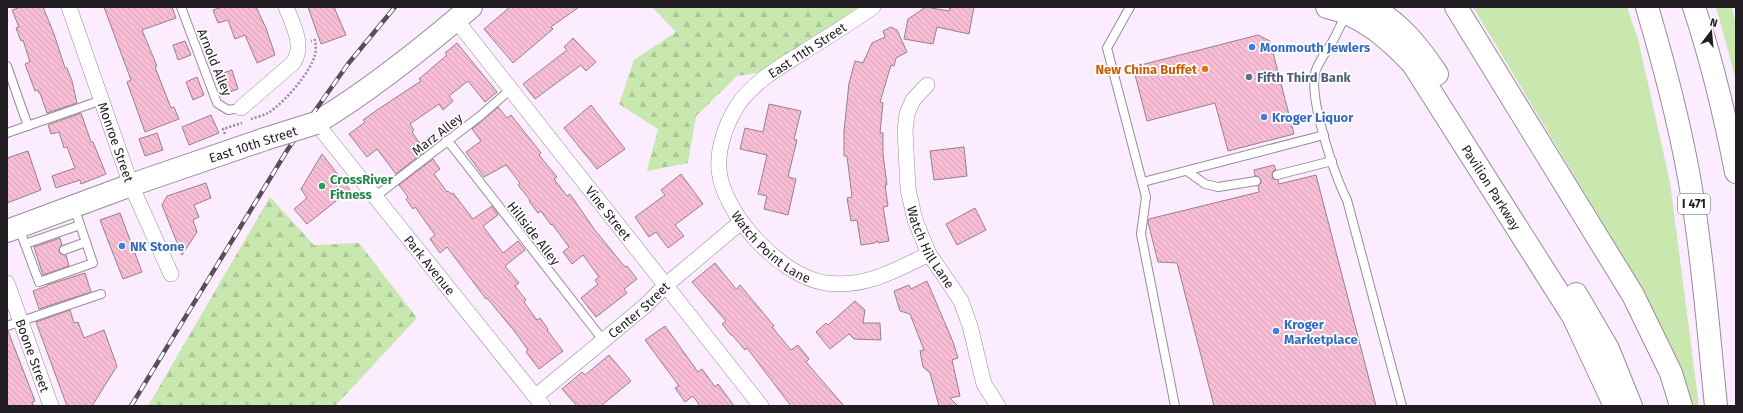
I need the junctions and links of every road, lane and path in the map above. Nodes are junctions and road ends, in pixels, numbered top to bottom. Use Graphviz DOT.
graph roads {
  1 [pos="69,7"];
  2 [pos="181,7"];
  3 [pos="286,7"];
  4 [pos="874,7"];
  5 [pos="1130,7"];
  6 [pos="1371,7"];
  7 [pos="1456,7"];
  8 [pos="1647,7"];
  9 [pos="1694,7"];
  10 [pos="1341,9"];
  11 [pos="463,13"];
  12 [pos="7,66"];
  13 [pos="928,85"];
  14 [pos="511,89"];
  15 [pos="745,96"];
  16 [pos="102,100"];
  17 [pos="241,108"];
  18 [pos="316,123"];
  19 [pos="28,126"];
  20 [pos="7,133"];
  21 [pos="1324,135"];
  22 [pos="446,141"];
  23 [pos="1332,161"];
  24 [pos="1187,171"];
  25 [pos="1736,172"];
  26 [pos="1277,175"];
  27 [pos="1256,181"];
  28 [pos="1143,182"];
  29 [pos="132,185"];
  30 [pos="376,196"];
  31 [pos="77,216"];
  32 [pos="741,222"];
  33 [pos="17,234"];
  34 [pos="86,242"];
  35 [pos="64,250"];
  36 [pos="928,254"];
  37 [pos="171,274"];
  38 [pos="7,282"];
  39 [pos="666,285"];
  40 [pos="101,294"];
  41 [pos="14,323"];
  42 [pos="603,340"];
  43 [pos="540,401"];
  44 [pos="51,406"];
  45 [pos="761,406"];
  46 [pos="998,406"];
  47 [pos="1175,406"];
  48 [pos="1402,406"];
  49 [pos="1615,406"];
  50 [pos="1631,406"];
  51 [pos="1681,406"];
  52 [pos="1716,406"];
  1 -- 16 [label="street, Monroe Street"];
  2 -- 17 [label="lane, Arnold Alley"];
  3 -- 17 [label="street"];
  4 -- 15 [label="street, East 11th Street"];
  5 -- 28 [label="lane"];
  6 -- 50 [label="main road, Pavilion Parkway"];
  7 -- 51 [label="main road"];
  8 -- 52 [label="main road, I 471"];
  9 -- 25 [label="main road"];
  10 -- 21 [label="lane"];
  10 -- 49 [label="main road, Pavilion Parkway"];
  11 -- 14 [label="street, Vine Street"];
  11 -- 18 [label="main road, East 10th Street"];
  12 -- 19 [label="lane"];
  13 -- 36 [label="street, Watch Hill Lane"];
  14 -- 22 [label="lane, Marz Alley"];
  14 -- 39 [label="street, Vine Street"];
  15 -- 32 [label="street, Watch Point Lane"];
  16 -- 19 [label="lane"];
  16 -- 29 [label="street, Monroe Street"];
  18 -- 29 [label="main road, East 10th Street, bridge"];
  18 -- 30 [label="street, Park Avenue"];
  19 -- 20 [label="lane"];
  21 -- 23 [label="lane"];
  21 -- 24 [label="lane"];
  22 -- 30 [label="lane, Marz Alley"];
  22 -- 42 [label="lane, Hillside Alley"];
  23 -- 26 [label="lane"];
  23 -- 48 [label="lane"];
  24 -- 27 [label="lane"];
  24 -- 28 [label="lane"];
  28 -- 47 [label="lane"];
  29 -- 31 [label="main road, East 10th Street"];
  29 -- 37 [label="street, Monroe Street"];
  30 -- 43 [label="street, Park Avenue"];
  31 -- 33 [label="main road, East 10th Street"];
  31 -- 34 [label="lane"];
  32 -- 36 [label="street, Watch Point Lane"];
  32 -- 39 [label="street, Center Street"];
  33 -- 34 [label="lane"];
  34 -- 35 [label="lane"];
  36 -- 46 [label="street, Watch Hill Lane"];
  38 -- 41 [label="street, Boone Street"];
  39 -- 42 [label="street, Center Street"];
  39 -- 45 [label="street, Vine Street"];
  40 -- 41 [label="lane"];
  41 -- 44 [label="street, Boone Street"];
  42 -- 43 [label="street, Center Street"];
}
